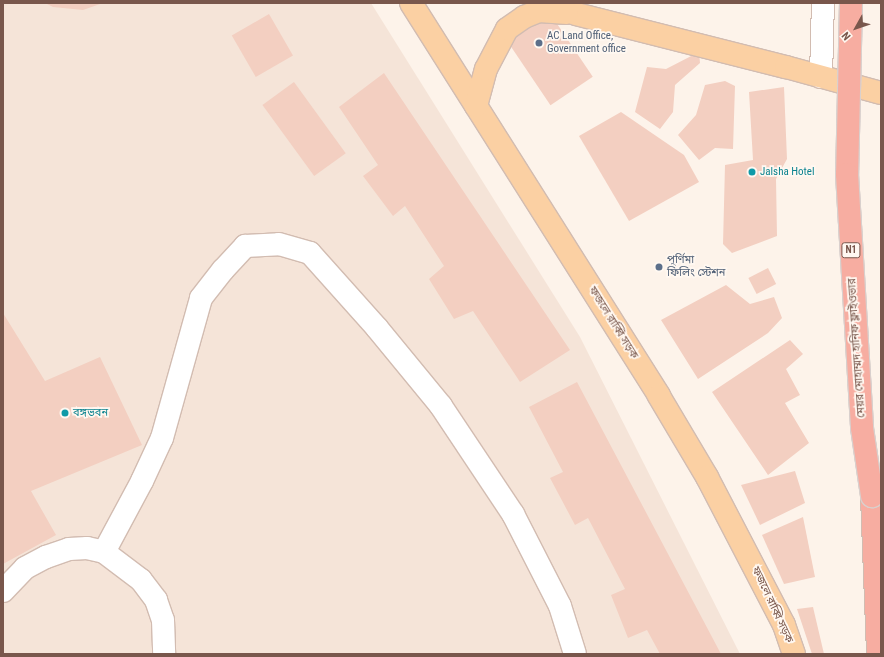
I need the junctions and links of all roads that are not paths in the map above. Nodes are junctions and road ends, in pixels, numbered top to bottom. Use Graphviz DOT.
graph roads {
  1 [pos="411,3"];
  2 [pos="549,3"];
  3 [pos="823,3"];
  4 [pos="851,3"];
  5 [pos="576,14"];
  6 [pos="821,77"];
  7 [pos="881,94"];
  8 [pos="476,106"];
  9 [pos="872,496"];
  10 [pos="881,547"];
  11 [pos="104,552"];
  12 [pos="3,591"];
  13 [pos="164,654"];
  14 [pos="575,654"];
  15 [pos="794,654"];
  16 [pos="878,654"];
  1 -- 8 [label="main road, ফজলে রাব্বি সড়ক"];
  2 -- 5 [label="main road"];
  3 -- 6 [label="street"];
  4 -- 9 [label="highway, মেয়র মোহাম্মদ হানিফ ফ্লাইওভার / N1, bridge"];
  5 -- 6 [label="main road"];
  5 -- 8 [label="main road"];
  6 -- 7 [label="main road"];
  8 -- 15 [label="main road, ফজলে রাব্বি সড়ক"];
  9 -- 10 [label="highway, মেয়র মোহাম্মদ হানিফ ফ্লাইওভার / N1"];
  9 -- 16 [label="highway"];
  11 -- 12 [label="street"];
  11 -- 13 [label="street"];
  11 -- 14 [label="street"];
}
